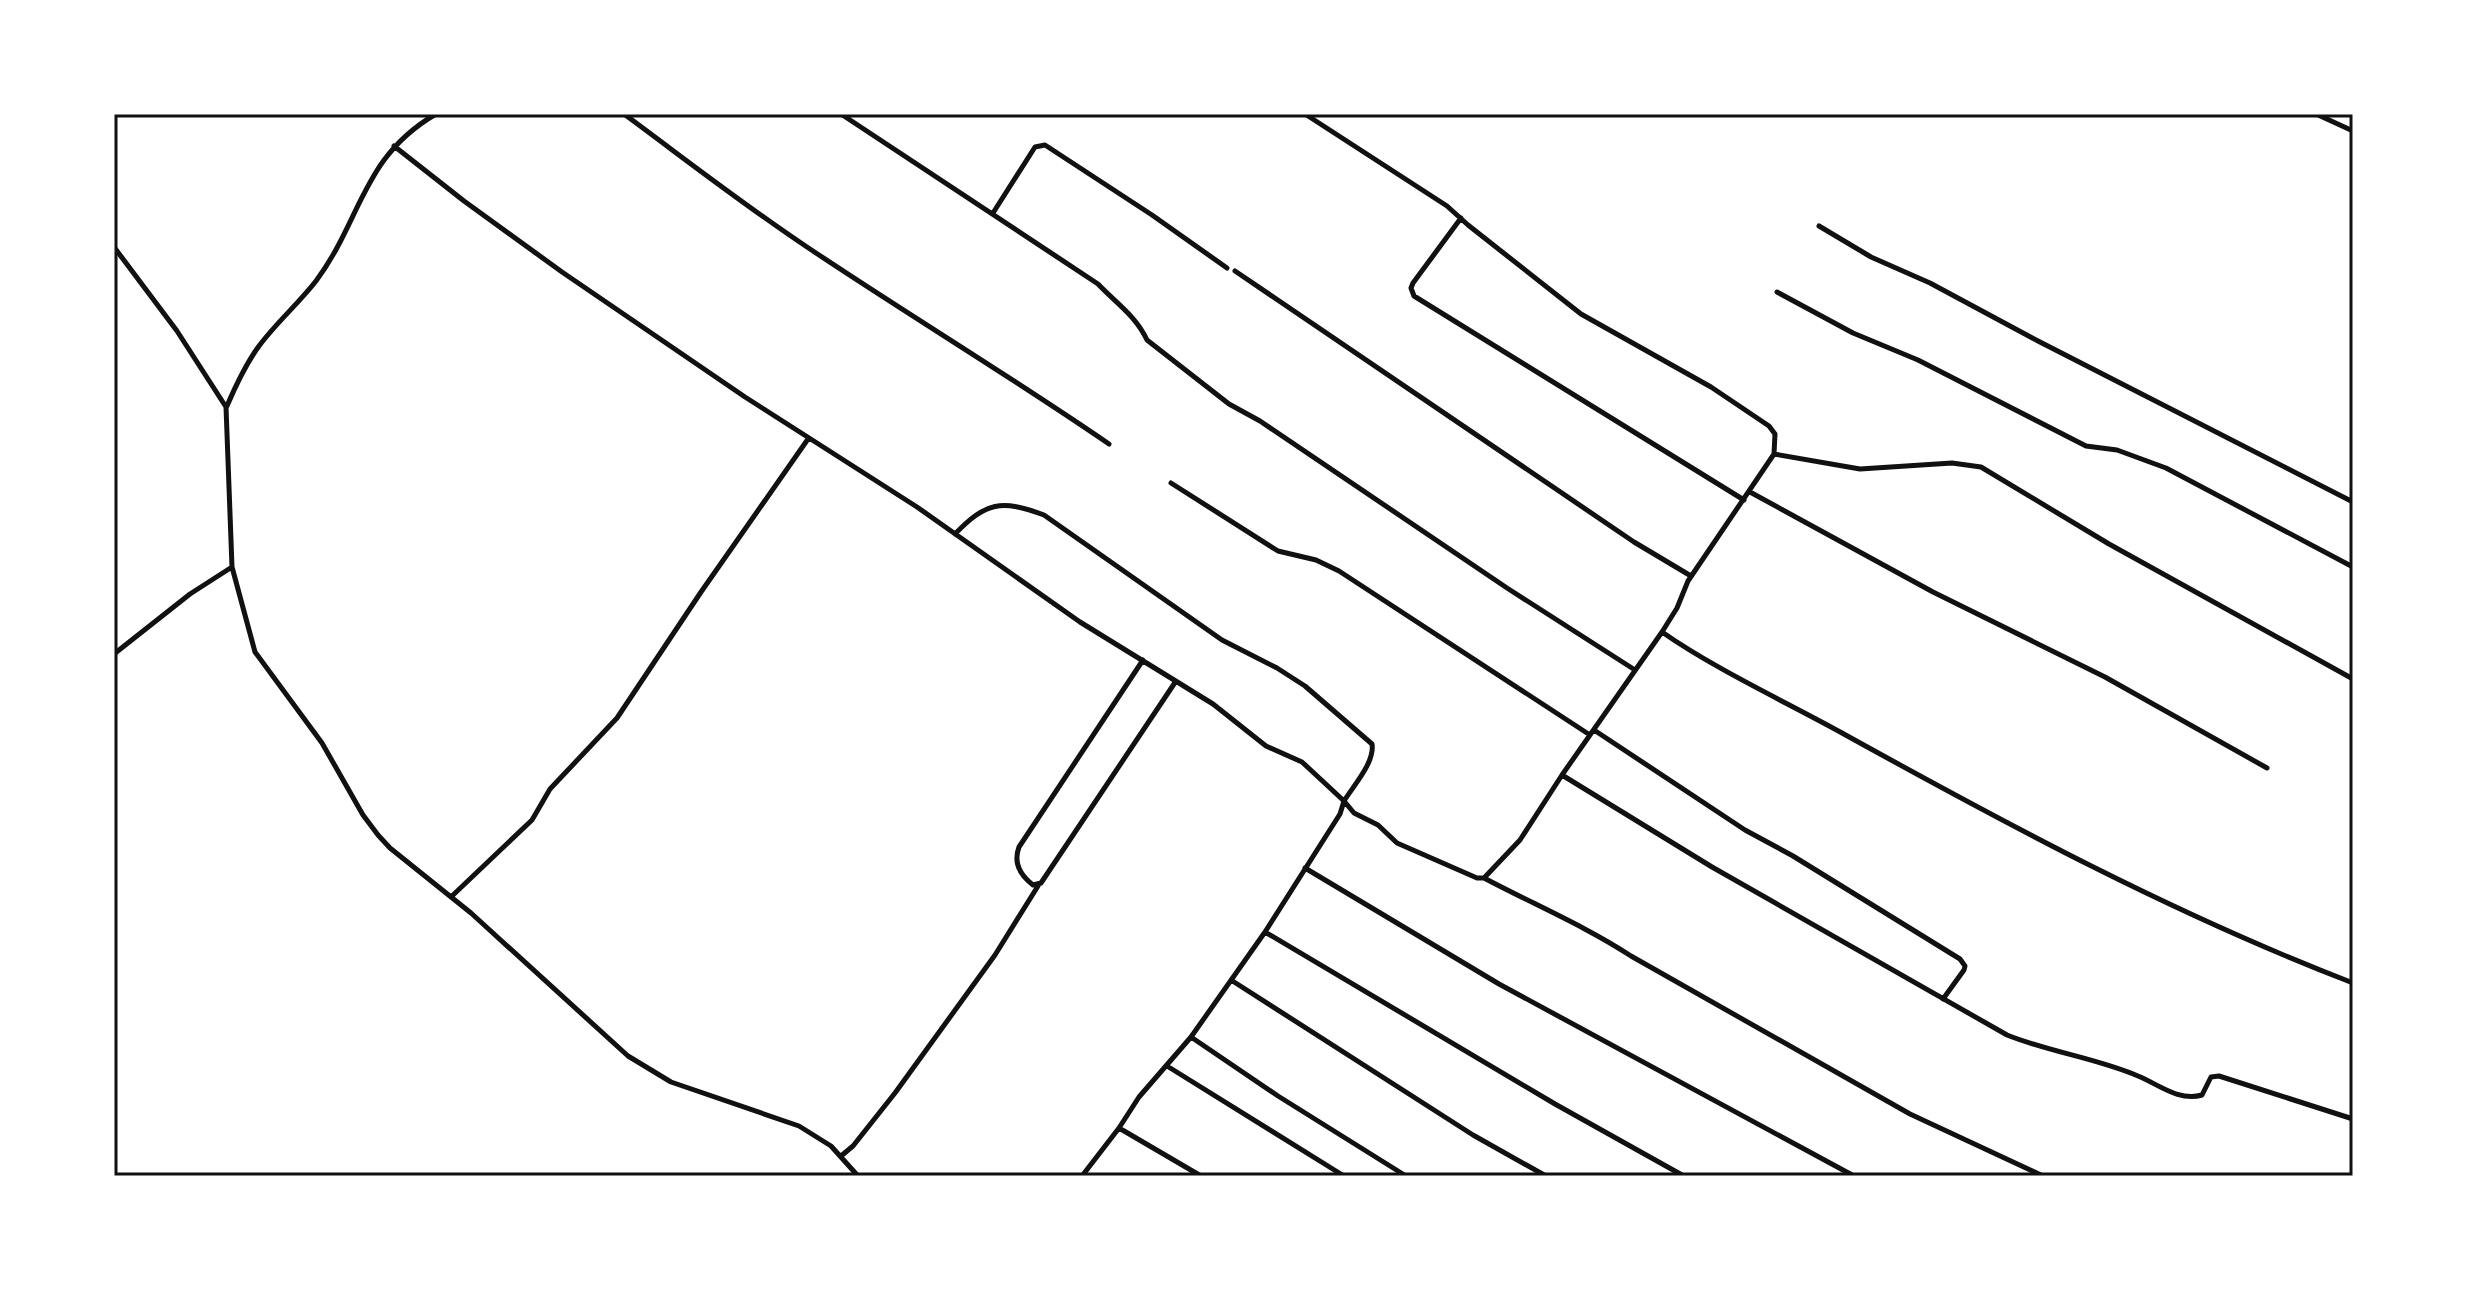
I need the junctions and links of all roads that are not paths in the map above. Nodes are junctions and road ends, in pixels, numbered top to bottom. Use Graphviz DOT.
graph roads {
  1 [pos="436,114"];
  2 [pos="624,114"];
  3 [pos="841,114"];
  4 [pos="1305,114"];
  5 [pos="2316,114"];
  6 [pos="2353,131"];
  7 [pos="394,146"];
  8 [pos="993,213"];
  9 [pos="1461,218"];
  10 [pos="1819,226"];
  11 [pos="114,247"];
  12 [pos="1227,268"];
  13 [pos="1235,271"];
  14 [pos="1777,292"];
  15 [pos="226,407"];
  16 [pos="809,438"];
  17 [pos="1109,444"];
  18 [pos="1774,454"];
  19 [pos="1171,483"];
  20 [pos="1750,492"];
  21 [pos="1744,500"];
  22 [pos="2353,502"];
  23 [pos="955,534"];
  24 [pos="232,567"];
  25 [pos="2353,567"];
  26 [pos="1691,576"];
  27 [pos="1662,632"];
  28 [pos="114,654"];
  29 [pos="1143,660"];
  30 [pos="1635,670"];
  31 [pos="2353,679"];
  32 [pos="1176,681"];
  33 [pos="1592,732"];
  34 [pos="2267,768"];
  35 [pos="1562,775"];
  36 [pos="1344,801"];
  37 [pos="1305,868"];
  38 [pos="1484,878"];
  39 [pos="1039,885"];
  40 [pos="452,896"];
  41 [pos="1265,932"];
  42 [pos="1231,980"];
  43 [pos="2353,983"];
  44 [pos="1943,999"];
  45 [pos="1191,1037"];
  46 [pos="1167,1066"];
  47 [pos="2353,1119"];
  48 [pos="1119,1128"];
  49 [pos="841,1156"];
  50 [pos="1682,1175"];
  51 [pos="858,1176"];
  52 [pos="1082,1176"];
  53 [pos="1201,1176"];
  54 [pos="1344,1176"];
  55 [pos="1406,1176"];
  56 [pos="1546,1176"];
  57 [pos="1854,1176"];
  58 [pos="2043,1176"];
  1 -- 7 [label="street"];
  2 -- 17 [label="street"];
  3 -- 8 [label="street"];
  4 -- 9 [label="street"];
  5 -- 6 [label="street"];
  7 -- 15 [label="street"];
  7 -- 16 [label="street"];
  8 -- 12 [label="street"];
  8 -- 30 [label="street"];
  9 -- 18 [label="street"];
  9 -- 21 [label="street"];
  10 -- 22 [label="street"];
  11 -- 15 [label="street"];
  13 -- 26 [label="street"];
  14 -- 25 [label="street"];
  15 -- 24 [label="street"];
  16 -- 23 [label="street"];
  16 -- 40 [label="street"];
  18 -- 20 [label="street"];
  18 -- 31 [label="street"];
  19 -- 33 [label="street"];
  20 -- 21 [label="street"];
  20 -- 34 [label="street"];
  21 -- 26 [label="street"];
  23 -- 29 [label="street"];
  23 -- 36 [label="street"];
  24 -- 28 [label="street"];
  24 -- 40 [label="street"];
  26 -- 27 [label="street"];
  27 -- 30 [label="street"];
  27 -- 43 [label="street"];
  29 -- 32 [label="street"];
  29 -- 39 [label="street"];
  30 -- 33 [label="street"];
  32 -- 36 [label="street"];
  32 -- 39 [label="street"];
  33 -- 35 [label="street"];
  33 -- 44 [label="street"];
  35 -- 38 [label="street"];
  35 -- 44 [label="street"];
  36 -- 37 [label="street"];
  36 -- 38 [label="street"];
  37 -- 41 [label="street"];
  37 -- 57 [label="street"];
  38 -- 58 [label="street"];
  39 -- 49 [label="street"];
  40 -- 49 [label="street"];
  41 -- 42 [label="street"];
  41 -- 50 [label="street"];
  42 -- 45 [label="street"];
  42 -- 56 [label="street"];
  44 -- 47 [label="street"];
  45 -- 46 [label="street"];
  45 -- 55 [label="street"];
  46 -- 48 [label="street"];
  46 -- 54 [label="street"];
  48 -- 52 [label="street"];
  48 -- 53 [label="street"];
  49 -- 51 [label="street"];
}
